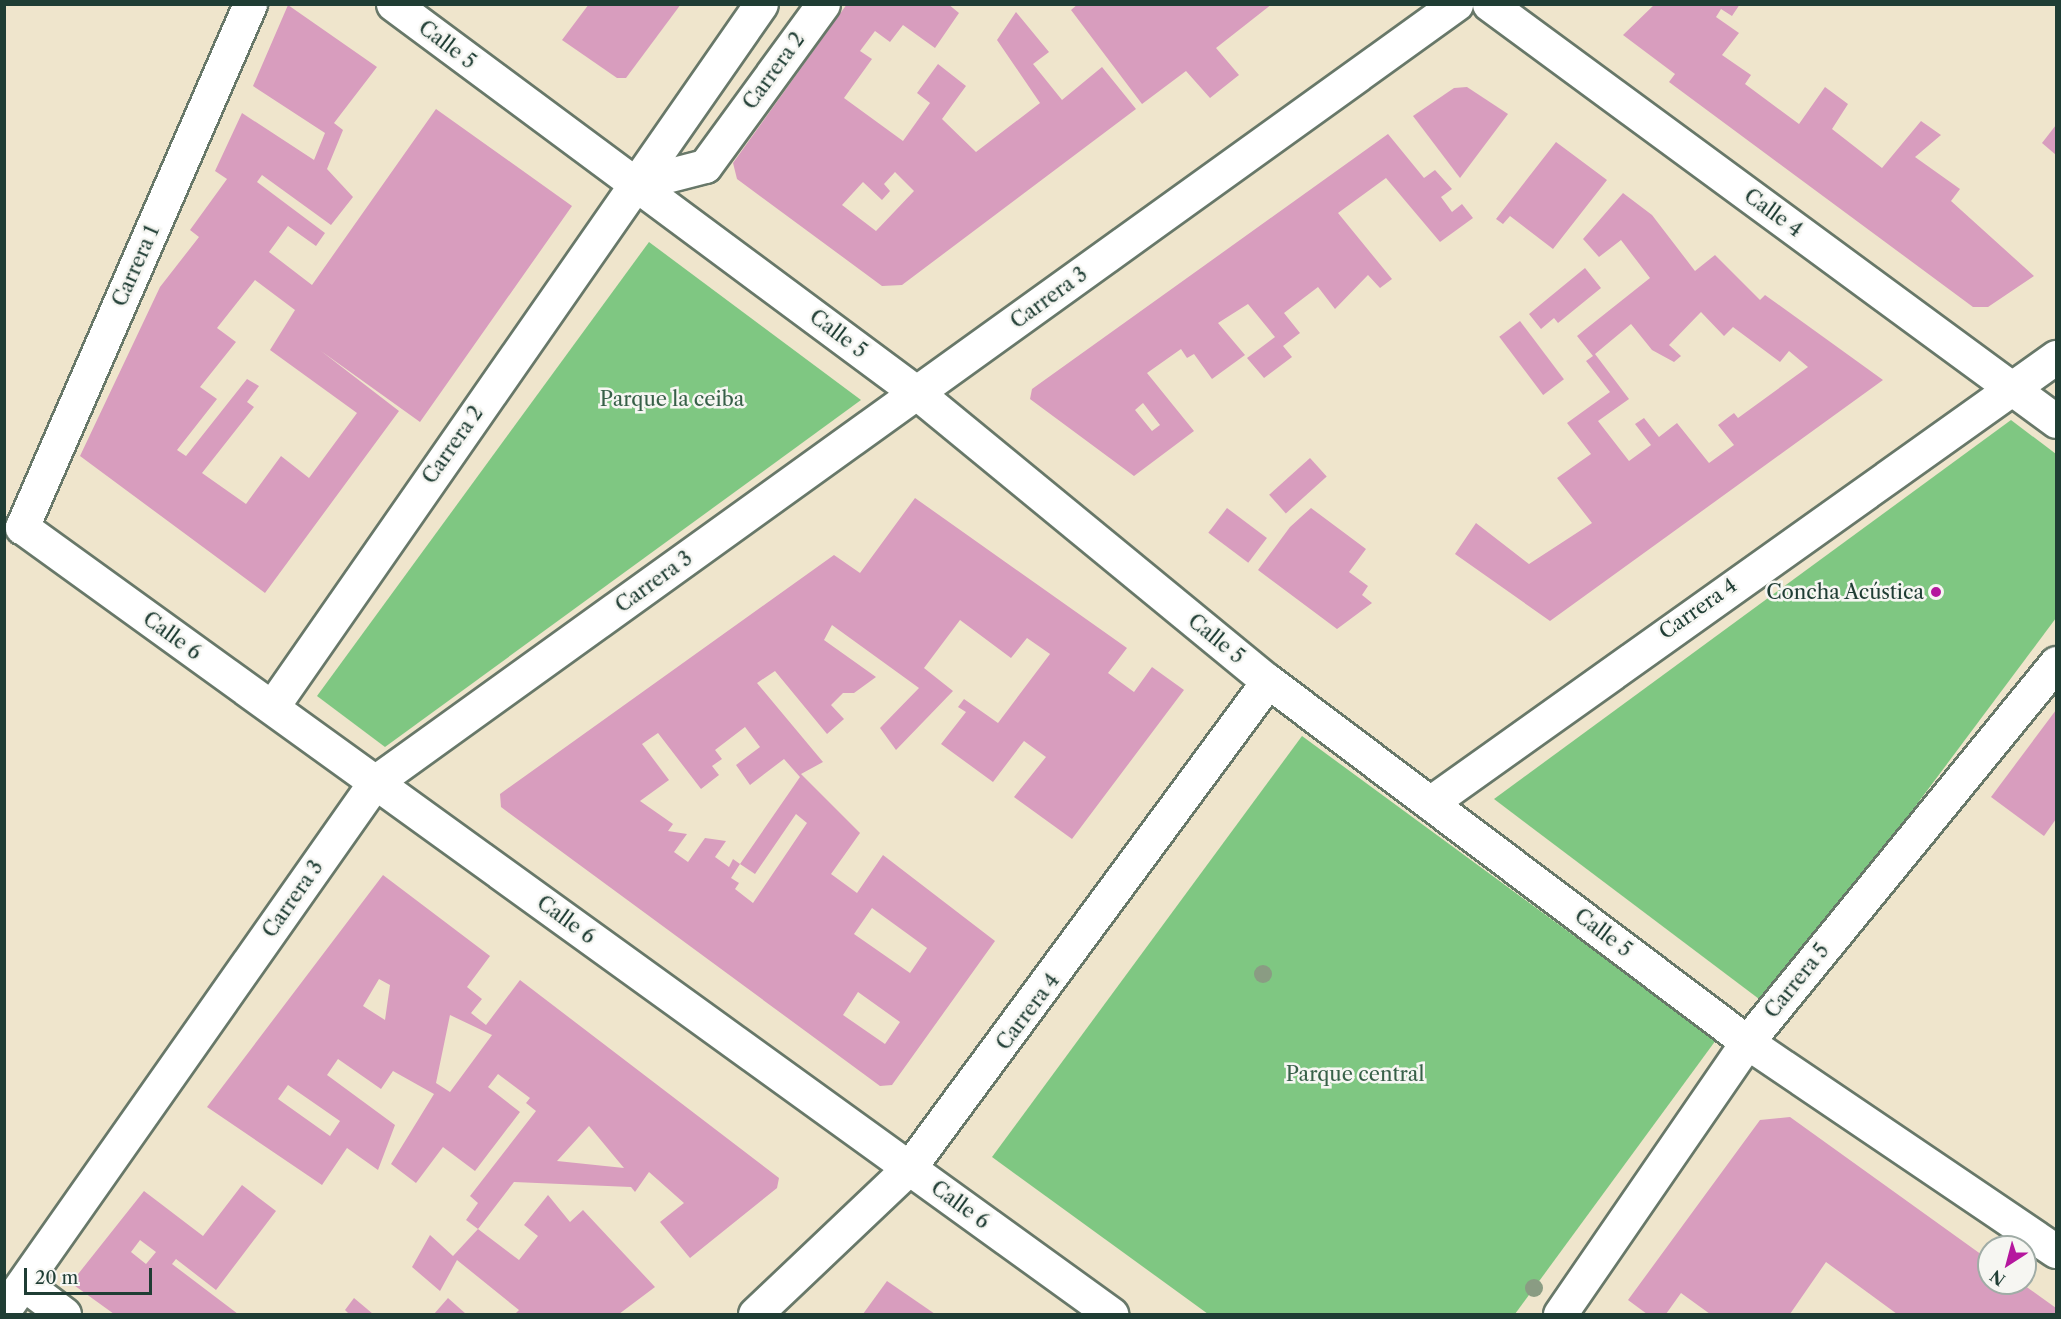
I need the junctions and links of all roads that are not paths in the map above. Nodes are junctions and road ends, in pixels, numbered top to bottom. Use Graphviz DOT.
graph roads {
  1 [pos="249,4"];
  2 [pos="393,4"];
  3 [pos="761,4"];
  4 [pos="823,4"];
  5 [pos="1456,4"];
  6 [pos="1489,4"];
  7 [pos="635,184"];
  8 [pos="2056,357"];
  9 [pos="2012,388"];
  10 [pos="917,393"];
  11 [pos="2056,421"];
  12 [pos="22,526"];
  13 [pos="2056,663"];
  14 [pos="1268,681"];
  15 [pos="272,707"];
  16 [pos="375,782"];
  17 [pos="1430,803"];
  18 [pos="1747,1042"];
  19 [pos="909,1168"];
  20 [pos="2056,1251"];
  21 [pos="24,1284"];
  22 [pos="4,1310"];
  23 [pos="64,1314"];
  24 [pos="755,1314"];
  25 [pos="1110,1314"];
  26 [pos="1560,1314"];
  1 -- 12 [label="street, Carrera 1"];
  2 -- 7 [label="street, Calle 5"];
  3 -- 7 [label="street, Carrera 2"];
  4 -- 7 [label="street, Carrera 2"];
  5 -- 10 [label="street, Carrera 3"];
  6 -- 9 [label="street, Calle 4"];
  7 -- 10 [label="street, Calle 5"];
  7 -- 15 [label="street, Carrera 2"];
  8 -- 9 [label="street, Carrera 4"];
  9 -- 11 [label="street, Calle 4"];
  9 -- 17 [label="street, Carrera 4"];
  10 -- 14 [label="street, Calle 5"];
  10 -- 16 [label="street, Carrera 3"];
  12 -- 15 [label="street, Calle 6"];
  13 -- 18 [label="street, Carrera 5"];
  14 -- 17 [label="street, Calle 5"];
  14 -- 19 [label="street, Carrera 4"];
  15 -- 16 [label="street, Calle 6"];
  16 -- 19 [label="street, Calle 6"];
  16 -- 21 [label="street, Carrera 3"];
  17 -- 18 [label="street, Calle 5"];
  18 -- 20 [label="street, Calle 5"];
  18 -- 26 [label="street, Carrera 5"];
  19 -- 24 [label="street, Carrera 4"];
  19 -- 25 [label="street, Calle 6"];
  21 -- 22 [label="street, Carrera 3"];
  21 -- 23 [label="street"];
}
